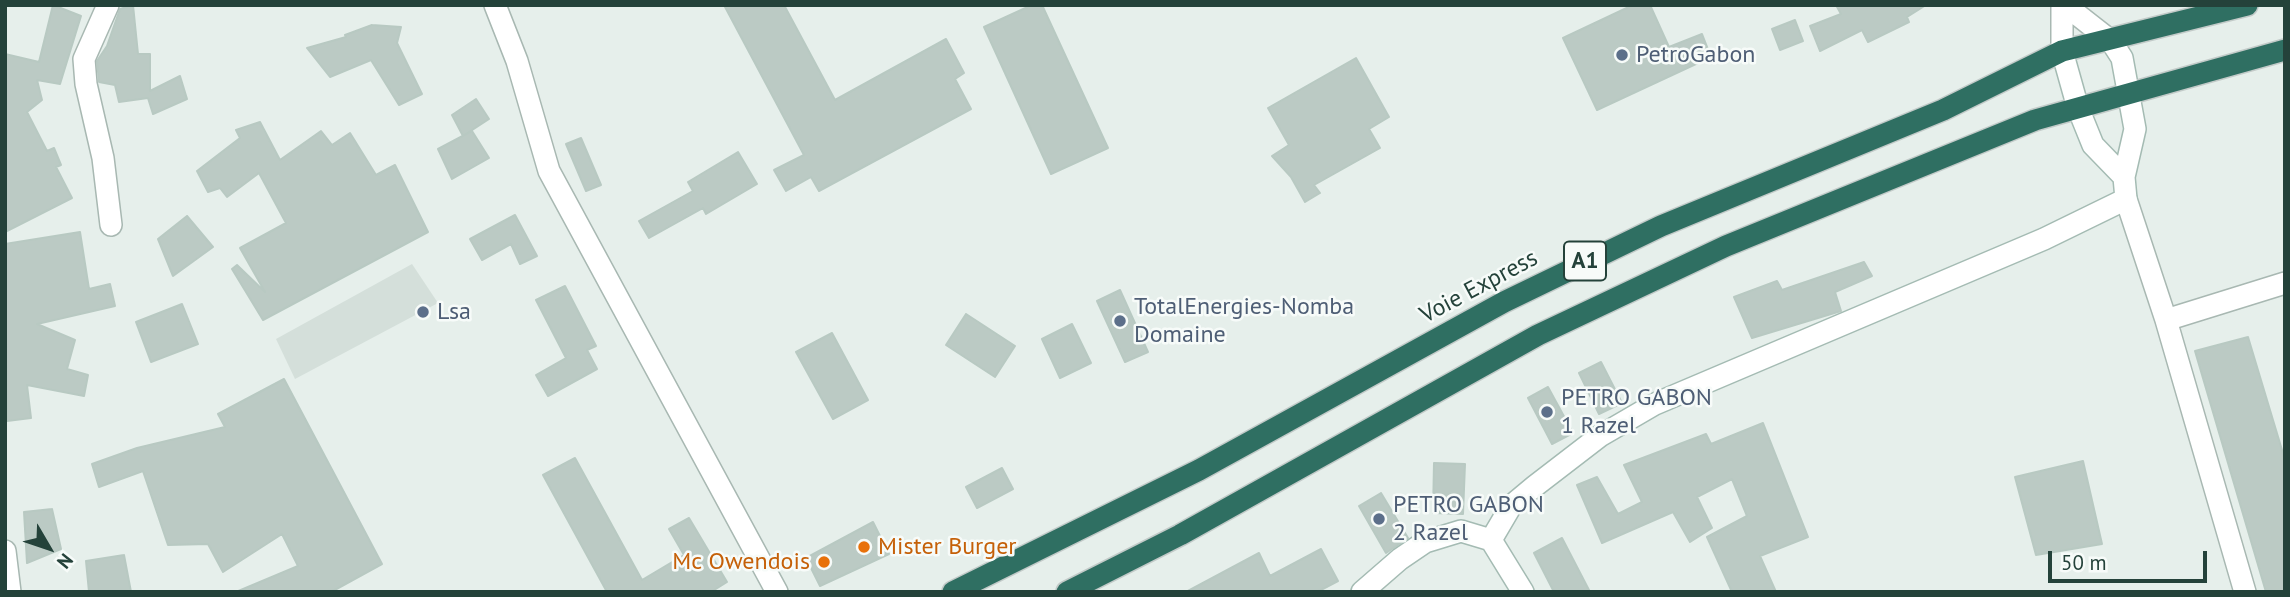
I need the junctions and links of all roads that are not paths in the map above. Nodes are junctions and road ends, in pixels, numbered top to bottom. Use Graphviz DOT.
graph roads {
  1 [pos="108,5"];
  2 [pos="495,5"];
  3 [pos="2064,5"];
  4 [pos="2248,5"];
  5 [pos="2111,41"];
  6 [pos="2285,50"];
  7 [pos="2062,51"];
  8 [pos="2130,94"];
  9 [pos="2078,108"];
  10 [pos="2124,177"];
  11 [pos="2126,199"];
  12 [pos="111,225"];
  13 [pos="2285,283"];
  14 [pos="2166,320"];
  15 [pos="1491,540"];
  16 [pos="5,551"];
  17 [pos="10,592"];
  18 [pos="777,592"];
  19 [pos="953,592"];
  20 [pos="1067,592"];
  21 [pos="1362,592"];
  22 [pos="1523,592"];
  23 [pos="2245,592"];
  1 -- 12 [label="street"];
  2 -- 18 [label="street"];
  3 -- 5 [label="street"];
  3 -- 7 [label="street"];
  4 -- 5 [label="highway, Voie Express / A1"];
  5 -- 7 [label="highway, Voie Express / A1"];
  5 -- 8 [label="street"];
  6 -- 8 [label="highway, A1"];
  7 -- 9 [label="street"];
  7 -- 19 [label="highway, Voie Express / A1"];
  8 -- 9 [label="highway, A1"];
  8 -- 10 [label="street"];
  9 -- 10 [label="street"];
  9 -- 20 [label="highway, A1"];
  10 -- 11 [label="street"];
  11 -- 14 [label="street"];
  11 -- 15 [label="street"];
  13 -- 14 [label="street"];
  14 -- 23 [label="street"];
  15 -- 21 [label="street"];
  15 -- 22 [label="street"];
  16 -- 17 [label="street"];
}
